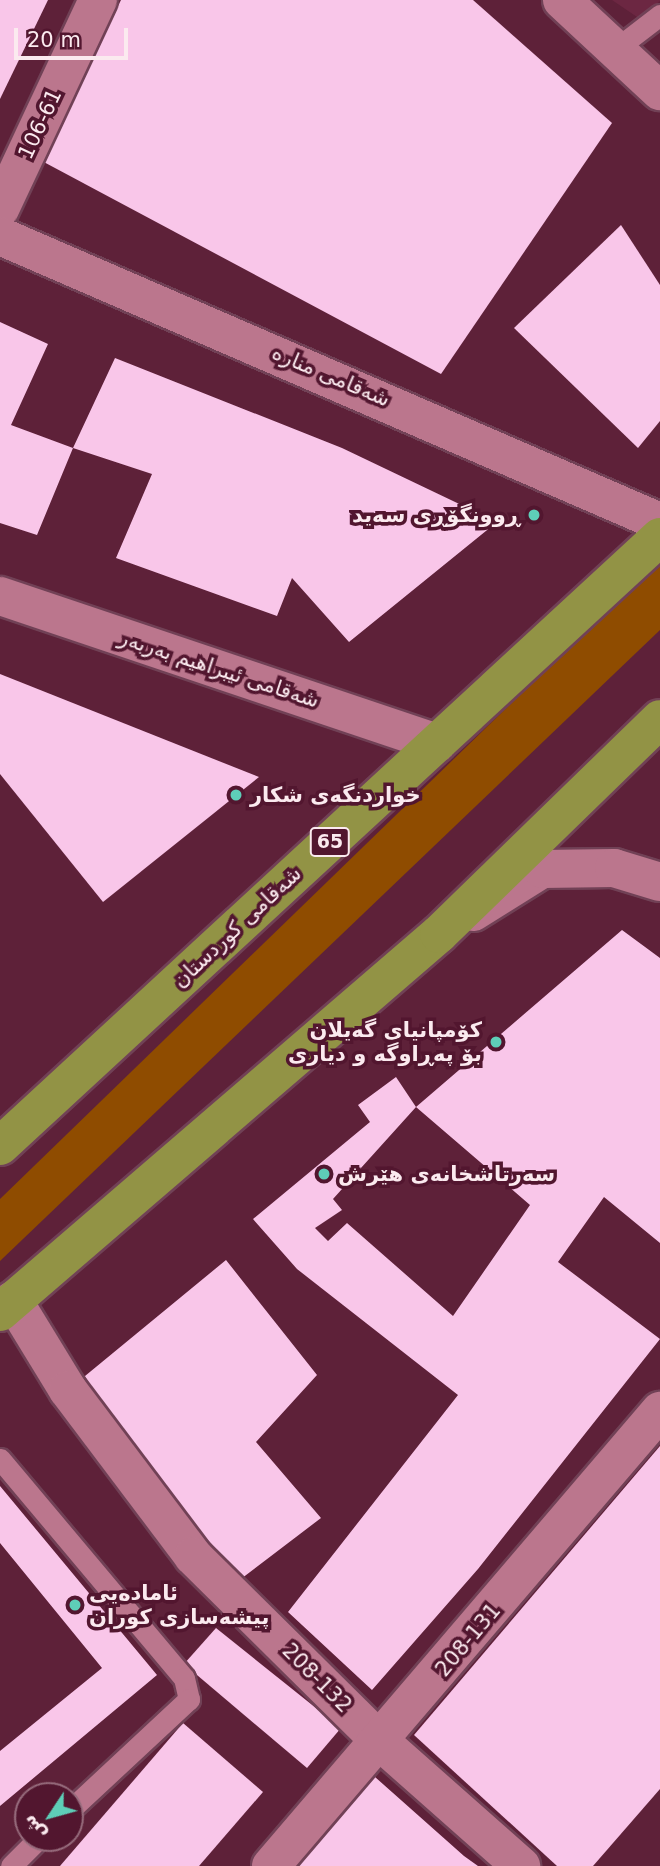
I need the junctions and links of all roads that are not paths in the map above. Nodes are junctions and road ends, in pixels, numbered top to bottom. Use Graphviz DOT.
graph roads {
  1 [pos="98,0"];
  2 [pos="562,0"];
  3 [pos="660,15"];
  4 [pos="617,48"];
  5 [pos="660,91"];
  6 [pos="0,209"];
  7 [pos="0,236"];
  8 [pos="660,522"];
  9 [pos="660,537"];
  10 [pos="0,596"];
  11 [pos="660,719"];
  12 [pos="437,743"];
  13 [pos="660,881"];
  14 [pos="439,934"];
  15 [pos="0,1146"];
  16 [pos="4,1307"];
  17 [pos="660,1411"];
  18 [pos="0,1459"];
  19 [pos="382,1743"];
  20 [pos="84,1797"];
  21 [pos="25,1852"];
  22 [pos="11,1866"];
  23 [pos="271,1866"];
  24 [pos="521,1866"];
  1 -- 6 [label="street, 106-61"];
  2 -- 4 [label="street"];
  3 -- 4 [label="lane"];
  4 -- 5 [label="street"];
  7 -- 8 [label="street, شەقامی منارە"];
  9 -- 12 [label="highway, شەقامی کوردستان / 65"];
  10 -- 12 [label="street, شەقامی ئیبراهیم بەربەر"];
  11 -- 14 [label="highway"];
  12 -- 15 [label="highway, شەقامی کوردستان / 65"];
  13 -- 14 [label="street"];
  14 -- 16 [label="highway"];
  16 -- 19 [label="street, 208-132"];
  17 -- 19 [label="street, 208-131"];
  18 -- 20 [label="lane"];
  19 -- 23 [label="street, 208-131"];
  19 -- 24 [label="street, 208-132"];
  21 -- 22 [label="lane"];
}
